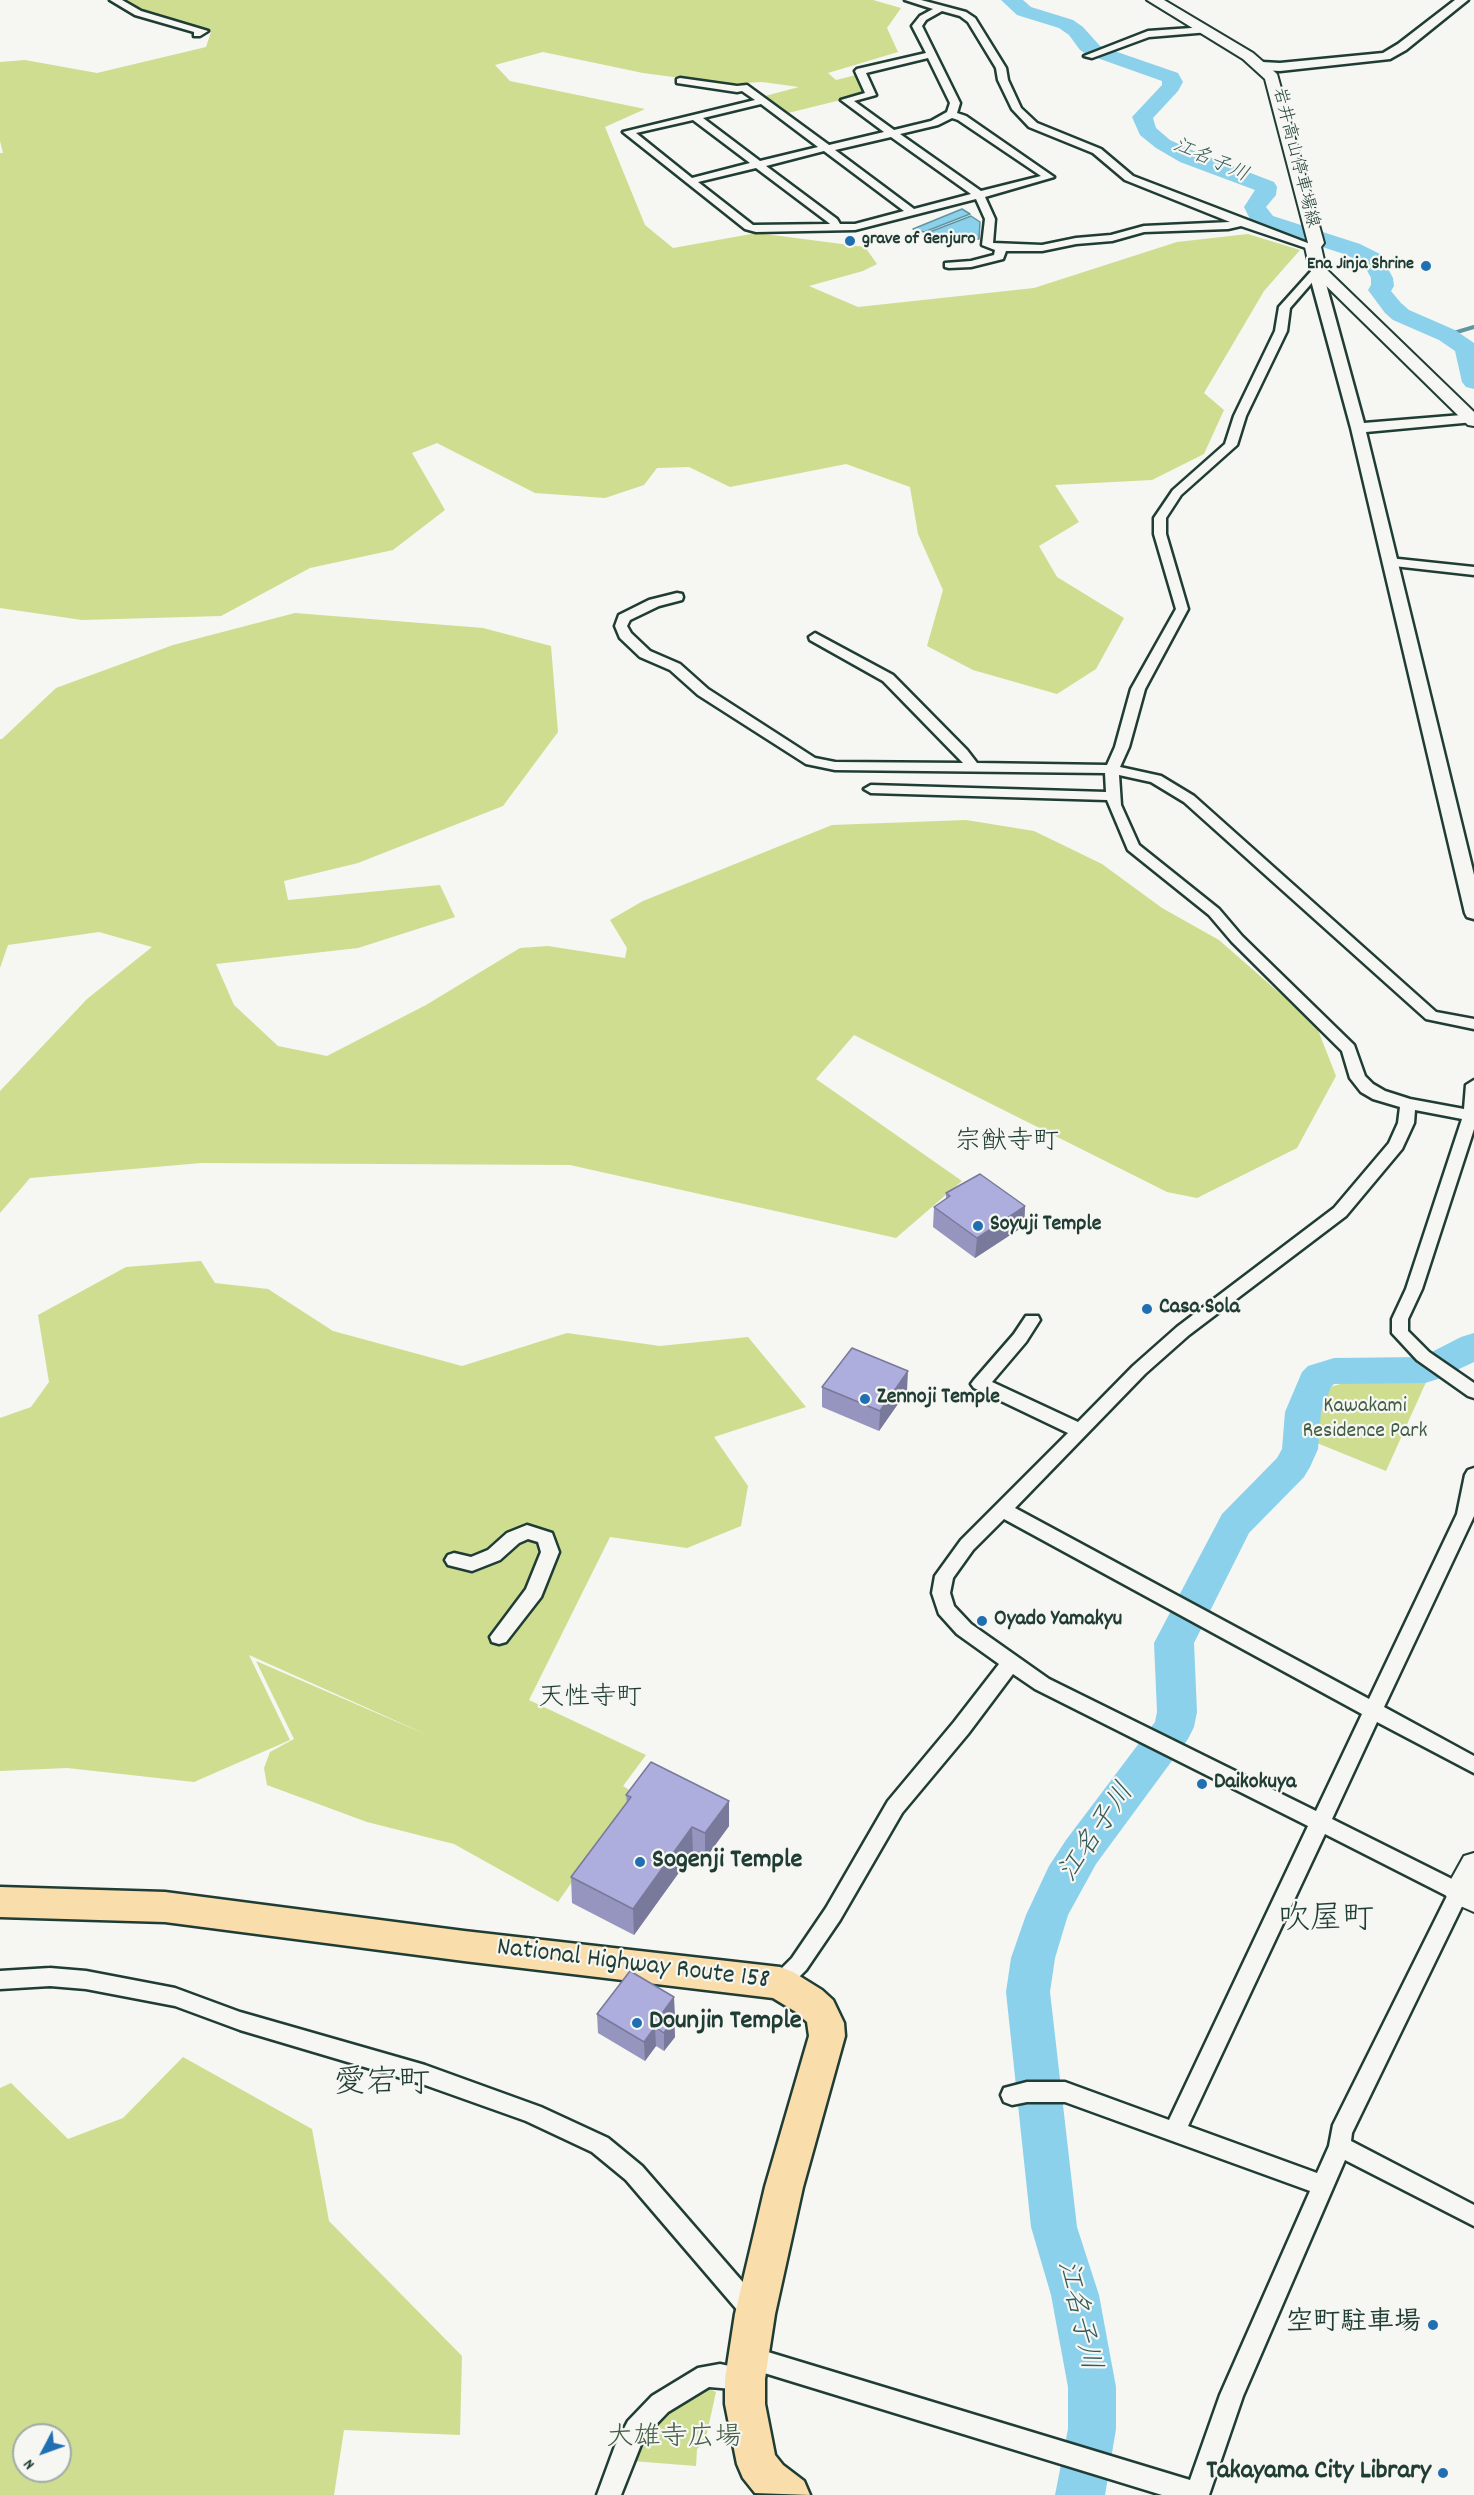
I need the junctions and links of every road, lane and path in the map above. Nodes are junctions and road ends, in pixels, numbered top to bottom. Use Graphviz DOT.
graph roads {
  1 [pos="115,0"];
  2 [pos="910,0"];
  3 [pos="1154,0"];
  4 [pos="1462,0"];
  5 [pos="939,9"];
  6 [pos="1206,30"];
  7 [pos="196,34"];
  8 [pos="930,55"];
  9 [pos="1090,55"];
  10 [pos="1262,66"];
  11 [pos="680,81"];
  12 [pos="762,100"];
  13 [pos="952,114"];
  14 [pos="694,116"];
  15 [pos="892,133"];
  16 [pos="827,148"];
  17 [pos="759,164"];
  18 [pos="691,181"];
  19 [pos="979,195"];
  20 [pos="912,212"];
  21 [pos="1243,222"];
  22 [pos="837,227"];
  23 [pos="1314,240"];
  24 [pos="1001,248"];
  25 [pos="949,264"];
  26 [pos="1318,270"];
  27 [pos="1473,419"];
  28 [pos="1358,428"];
  29 [pos="1389,562"];
  30 [pos="1474,572"];
  31 [pos="677,597"];
  32 [pos="814,638"];
  33 [pos="974,769"];
  34 [pos="1112,770"];
  35 [pos="871,789"];
  36 [pos="1112,796"];
  37 [pos="1474,914"];
  38 [pos="1474,1024"];
  39 [pos="1474,1085"];
  40 [pos="1407,1104"];
  41 [pos="1472,1115"];
  42 [pos="1032,1320"];
  43 [pos="1474,1392"];
  44 [pos="1080,1431"];
  45 [pos="1474,1474"];
  46 [pos="1003,1510"];
  47 [pos="454,1560"];
  48 [pos="499,1637"];
  49 [pos="1011,1662"];
  50 [pos="1372,1711"];
  51 [pos="1474,1765"];
  52 [pos="1321,1823"];
  53 [pos="1474,1865"];
  54 [pos="1467,1896"];
  55 [pos="0,1902"];
  56 [pos="0,1980"];
  57 [pos="780,1983"];
  58 [pos="1020,2094"];
  59 [pos="1174,2132"];
  60 [pos="1340,2146"];
  61 [pos="1322,2185"];
  62 [pos="1474,2216"];
  63 [pos="755,2314"];
  64 [pos="746,2368"];
  65 [pos="1197,2494"];
  66 [pos="609,2495"];
  67 [pos="790,2495"];
  1 -- 7 [label="street"];
  2 -- 5 [label="street"];
  3 -- 6 [label="main road, 岩井高山停車場線"];
  4 -- 10 [label="street"];
  5 -- 8 [label="street"];
  5 -- 21 [label="street"];
  6 -- 9 [label="street"];
  6 -- 10 [label="main road, 岩井高山停車場線"];
  8 -- 13 [label="street"];
  8 -- 15 [label="street"];
  10 -- 23 [label="main road, 岩井高山停車場線"];
  11 -- 12 [label="street"];
  12 -- 14 [label="street"];
  12 -- 16 [label="street"];
  13 -- 15 [label="street"];
  13 -- 19 [label="street"];
  14 -- 17 [label="street"];
  14 -- 18 [label="street"];
  15 -- 16 [label="street"];
  15 -- 19 [label="street"];
  16 -- 17 [label="street"];
  16 -- 20 [label="street"];
  17 -- 18 [label="street"];
  17 -- 22 [label="street"];
  18 -- 22 [label="street"];
  19 -- 20 [label="street"];
  19 -- 24 [label="street"];
  20 -- 22 [label="street"];
  21 -- 23 [label="street"];
  21 -- 24 [label="street"];
  23 -- 26 [label="main road, 岩井高山停車場線"];
  24 -- 25 [label="street"];
  26 -- 27 [label="main road"];
  26 -- 28 [label="street"];
  26 -- 34 [label="street"];
  27 -- 28 [label="street"];
  28 -- 29 [label="street"];
  29 -- 30 [label="street"];
  29 -- 37 [label="street"];
  31 -- 33 [label="street"];
  32 -- 33 [label="street"];
  33 -- 34 [label="street"];
  34 -- 36 [label="street"];
  34 -- 38 [label="street"];
  35 -- 36 [label="street"];
  36 -- 40 [label="street"];
  39 -- 41 [label="street"];
  40 -- 41 [label="street"];
  40 -- 44 [label="street"];
  41 -- 43 [label="street"];
  42 -- 44 [label="street"];
  44 -- 46 [label="street"];
  45 -- 50 [label="street"];
  46 -- 49 [label="street"];
  46 -- 50 [label="street"];
  47 -- 48 [label="street"];
  49 -- 52 [label="street"];
  49 -- 57 [label="street"];
  50 -- 51 [label="street"];
  50 -- 52 [label="street"];
  52 -- 54 [label="street"];
  52 -- 59 [label="street"];
  53 -- 54 [label="main road"];
  54 -- 60 [label="street"];
  55 -- 57 [label="highway, National Highway Route 158"];
  56 -- 63 [label="street"];
  57 -- 63 [label="highway, National Highway Route 158"];
  58 -- 59 [label="street"];
  59 -- 61 [label="street"];
  60 -- 61 [label="street"];
  60 -- 62 [label="street"];
  61 -- 65 [label="street"];
  63 -- 64 [label="highway, National Highway Route 158"];
  64 -- 65 [label="street"];
  64 -- 66 [label="street"];
  64 -- 67 [label="highway, National Highway Route 158"];
}
